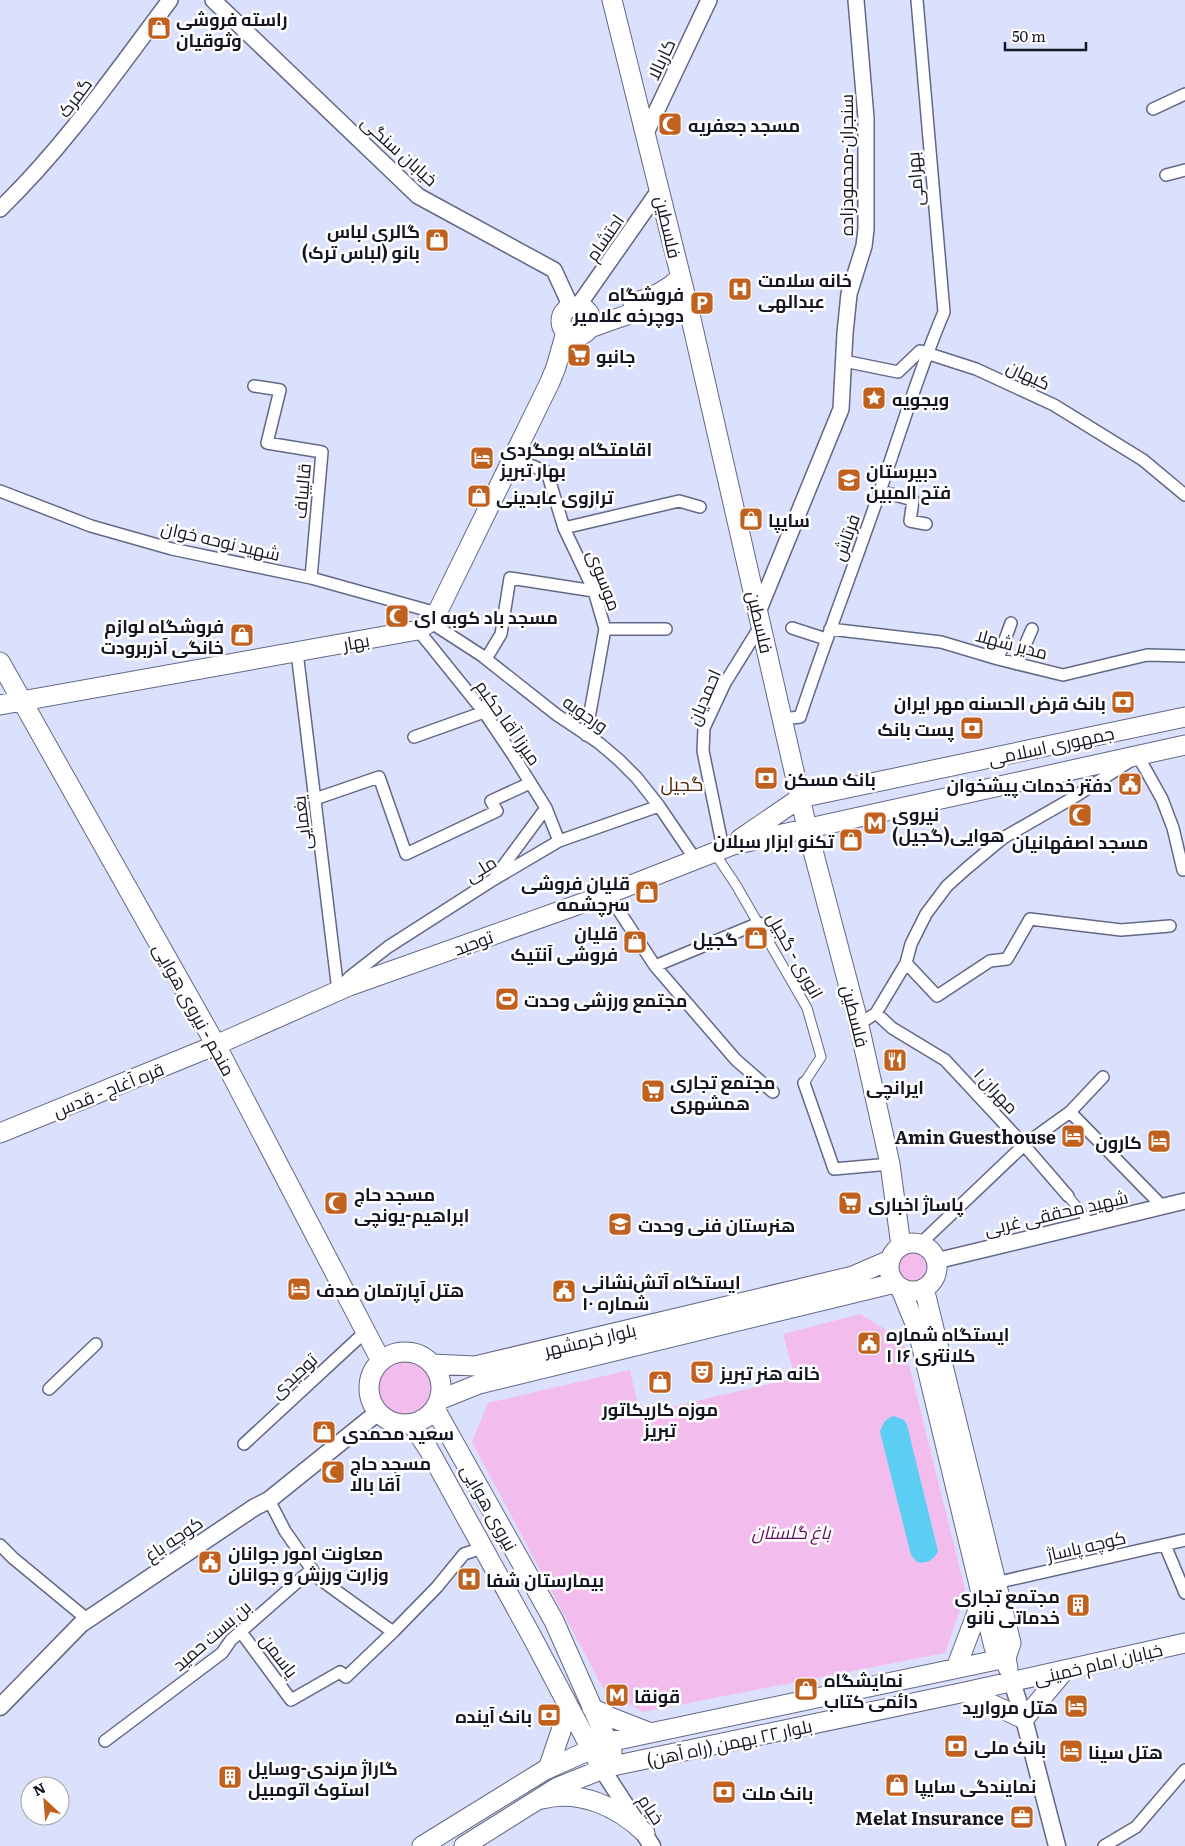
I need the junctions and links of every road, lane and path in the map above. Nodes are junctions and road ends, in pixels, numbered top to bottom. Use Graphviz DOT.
graph roads {
  1 [pos="170,0"];
  2 [pos="213,0"];
  3 [pos="612,0"];
  4 [pos="709,0"];
  5 [pos="856,0"];
  6 [pos="917,0"];
  7 [pos="1185,94"];
  8 [pos="1153,109"];
  9 [pos="646,133"];
  10 [pos="1185,170"];
  11 [pos="1166,176"];
  12 [pos="660,189"];
  13 [pos="0,209"];
  14 [pos="681,277"];
  15 [pos="689,310"];
  16 [pos="579,321"];
  17 [pos="927,352"];
  18 [pos="844,360"];
  19 [pos="254,386"];
  20 [pos="513,458"];
  21 [pos="0,491"];
  22 [pos="880,492"];
  23 [pos="1185,495"];
  24 [pos="700,507"];
  25 [pos="926,524"];
  26 [pos="564,528"];
  27 [pos="310,578"];
  28 [pos="594,591"];
  29 [pos="760,619"];
  30 [pos="428,622"];
  31 [pos="1011,623"];
  32 [pos="792,628"];
  33 [pos="605,629"];
  34 [pos="666,629"];
  35 [pos="1032,629"];
  36 [pos="828,634"];
  37 [pos="297,652"];
  38 [pos="1185,656"];
  39 [pos="486,659"];
  40 [pos="998,659"];
  41 [pos="0,662"];
  42 [pos="1017,664"];
  43 [pos="23,700"];
  44 [pos="0,705"];
  45 [pos="484,712"];
  46 [pos="1185,716"];
  47 [pos="782,719"];
  48 [pos="586,734"];
  49 [pos="414,737"];
  50 [pos="1185,746"];
  51 [pos="1138,756"];
  52 [pos="530,783"];
  53 [pos="805,797"];
  54 [pos="316,799"];
  55 [pos="659,806"];
  56 [pos="546,808"];
  57 [pos="811,827"];
  58 [pos="559,841"];
  59 [pos="724,848"];
  60 [pos="695,859"];
  61 [pos="1183,870"];
  62 [pos="491,881"];
  63 [pos="608,894"];
  64 [pos="759,923"];
  65 [pos="1170,926"];
  66 [pos="906,963"];
  67 [pos="655,966"];
  68 [pos="338,991"];
  69 [pos="867,1018"];
  70 [pos="216,1045"];
  71 [pos="1103,1077"];
  72 [pos="804,1083"];
  73 [pos="773,1092"];
  74 [pos="1070,1112"];
  75 [pos="0,1133"];
  76 [pos="1024,1145"];
  77 [pos="890,1164"];
  78 [pos="1068,1196"];
  79 [pos="1185,1201"];
  80 [pos="1162,1206"];
  81 [pos="1090,1223"];
  82 [pos="906,1248"];
  83 [pos="936,1261"];
  84 [pos="898,1285"];
  85 [pos="924,1288"];
  86 [pos="713,1318"];
  87 [pos="366,1332"];
  88 [pos="96,1344"];
  89 [pos="381,1361"];
  90 [pos="432,1364"];
  91 [pos="49,1389"];
  92 [pos="437,1404"];
  93 [pos="377,1413"];
  94 [pos="412,1424"];
  95 [pos="244,1444"];
  96 [pos="269,1500"];
  97 [pos="1185,1540"];
  98 [pos="0,1544"];
  99 [pos="1165,1545"];
  100 [pos="482,1548"];
  101 [pos="312,1569"];
  102 [pos="989,1590"];
  103 [pos="1185,1593"];
  104 [pos="88,1620"];
  105 [pos="241,1632"];
  106 [pos="393,1632"];
  107 [pos="1185,1643"];
  108 [pos="1006,1658"];
  109 [pos="956,1668"];
  110 [pos="1065,1670"];
  111 [pos="1012,1682"];
  112 [pos="965,1692"];
  113 [pos="566,1702"];
  114 [pos="0,1707"];
  115 [pos="592,1708"];
  116 [pos="1024,1719"];
  117 [pos="651,1733"];
  118 [pos="105,1741"];
  119 [pos="599,1745"];
  120 [pos="610,1767"];
  121 [pos="548,1769"];
  122 [pos="1185,1770"];
  123 [pos="536,1800"];
  124 [pos="648,1840"];
  125 [pos="422,1846"];
  126 [pos="464,1846"];
  127 [pos="1057,1846"];
  128 [pos="1104,1846"];
  1 -- 13 [label="street, گمرک"];
  2 -- 16 [label="street, خیابان سنگی"];
  3 -- 9 [label="main road, فلسطین"];
  4 -- 9 [label="street, کاربالا"];
  5 -- 18 [label="street, سنجران-محمودزاده"];
  6 -- 17 [label="street, بهرامی"];
  7 -- 8 [label="street"];
  9 -- 12 [label="main road, فلسطین"];
  10 -- 11 [label="street"];
  12 -- 14 [label="main road, فلسطین"];
  12 -- 16 [label="street, احتشام"];
  14 -- 15 [label="main road, فلسطین"];
  14 -- 16 [label="main road"];
  15 -- 16 [label="main road"];
  15 -- 29 [label="main road, فلسطین"];
  16 -- 20 [label="main road"];
  17 -- 18 [label="street"];
  17 -- 22 [label="street, فرتاش"];
  17 -- 23 [label="street, کیهان"];
  18 -- 29 [label="street, سنجران-محمودزاده"];
  19 -- 27 [label="street, قالیباف"];
  20 -- 26 [label="street, موسوی"];
  20 -- 30 [label="main road"];
  21 -- 27 [label="street, شهید نوحه خوان"];
  22 -- 25 [label="street"];
  22 -- 36 [label="street, فرتاش"];
  24 -- 26 [label="street"];
  26 -- 28 [label="street, موسوی"];
  27 -- 30 [label="street, شهید نوحه خوان"];
  28 -- 33 [label="street, موسوی"];
  28 -- 39 [label="street"];
  29 -- 47 [label="main road, فلسطین"];
  29 -- 59 [label="street, احمدیان"];
  30 -- 37 [label="main road, بهار"];
  30 -- 39 [label="street, ورجویه"];
  30 -- 45 [label="street, میرزا آقا حکیم"];
  31 -- 40 [label="street"];
  32 -- 36 [label="street, مدیر شهلا"];
  33 -- 34 [label="street"];
  33 -- 48 [label="street, موسوی"];
  35 -- 42 [label="street"];
  36 -- 40 [label="street, مدیر شهلا"];
  36 -- 47 [label="street, فرتاش"];
  37 -- 43 [label="main road, بهار"];
  37 -- 54 [label="street, یغمایی"];
  38 -- 42 [label="street, مدیر شهلا"];
  39 -- 48 [label="street, ورجویه"];
  40 -- 42 [label="street, مدیر شهلا"];
  41 -- 43 [label="main road, منجم - نیروی هوایی"];
  43 -- 44 [label="main road, بهار"];
  43 -- 70 [label="main road, منجم - نیروی هوایی"];
  45 -- 49 [label="street"];
  45 -- 52 [label="street, میرزا آقا حکیم"];
  46 -- 53 [label="main road, جمهوری اسلامی"];
  47 -- 53 [label="main road, فلسطین"];
  48 -- 55 [label="street, ورجویه"];
  50 -- 51 [label="main road, جمهوری اسلامی"];
  51 -- 57 [label="main road, جمهوری اسلامی"];
  51 -- 61 [label="street"];
  51 -- 66 [label="street"];
  52 -- 54 [label="street"];
  52 -- 56 [label="street, میرزا آقا حکیم"];
  53 -- 57 [label="main road, فلسطین"];
  53 -- 59 [label="main road"];
  54 -- 68 [label="street, یغمایی"];
  55 -- 58 [label="street, ملی"];
  55 -- 60 [label="street, ورجویه"];
  56 -- 58 [label="street, میرزا آقا حکیم"];
  56 -- 62 [label="street"];
  57 -- 59 [label="main road, جمهوری اسلامی"];
  57 -- 69 [label="main road, فلسطین"];
  58 -- 62 [label="street, ملی"];
  59 -- 60 [label="main road, توحید"];
  59 -- 64 [label="street, انوری - گجیل"];
  60 -- 63 [label="main road, توحید"];
  62 -- 68 [label="street, ملی"];
  63 -- 67 [label="street"];
  63 -- 68 [label="main road, توحید"];
  64 -- 67 [label="street"];
  64 -- 72 [label="street, انوری - گجیل"];
  65 -- 66 [label="street"];
  66 -- 69 [label="street"];
  67 -- 73 [label="street"];
  68 -- 70 [label="main road, توحید"];
  69 -- 76 [label="street, مهران ۱"];
  69 -- 77 [label="main road, فلسطین"];
  69 -- 82 [label="main road, فلسطین"];
  70 -- 75 [label="main road, قره آغاج - قدس"];
  70 -- 87 [label="main road, منجم - نیروی هوایی"];
  71 -- 74 [label="street"];
  72 -- 77 [label="street, انوری - گجیل"];
  74 -- 76 [label="street"];
  74 -- 80 [label="street"];
  76 -- 78 [label="street, مهران ۱"];
  76 -- 82 [label="street"];
  77 -- 82 [label="main road, فلسطین"];
  78 -- 81 [label="street, مهران ۱"];
  79 -- 80 [label="street, شهید محققی غربی"];
  80 -- 81 [label="street, شهید محققی غربی"];
  81 -- 83 [label="street, شهید محققی غربی"];
  82 -- 83 [label="main road"];
  82 -- 84 [label="main road"];
  82 -- 86 [label="main road, بلوار خرمشهر"];
  83 -- 85 [label="main road"];
  84 -- 85 [label="main road"];
  84 -- 86 [label="main road, بلوار خرمشهر"];
  84 -- 102 [label="main road"];
  85 -- 102 [label="main road"];
  86 -- 90 [label="main road, بلوار خرمشهر"];
  86 -- 92 [label="main road, بلوار خرمشهر"];
  87 -- 89 [label="main road, منجم - نیروی هوایی"];
  87 -- 95 [label="street, توحیدی"];
  88 -- 91 [label="street"];
  89 -- 90 [label="main road"];
  89 -- 93 [label="main road"];
  90 -- 92 [label="main road"];
  92 -- 94 [label="main road"];
  92 -- 115 [label="main road, نیروی هوایی"];
  93 -- 94 [label="main road"];
  93 -- 96 [label="main road, کوچه باغ"];
  94 -- 100 [label="main road, نیروی هوایی"];
  96 -- 101 [label="street"];
  96 -- 104 [label="main road, کوچه باغ"];
  97 -- 99 [label="street, کوچه پاساژ"];
  98 -- 104 [label="street"];
  99 -- 102 [label="street, کوچه پاساژ"];
  99 -- 103 [label="street"];
  100 -- 106 [label="street"];
  100 -- 113 [label="main road, نیروی هوایی"];
  101 -- 105 [label="street, بن بست حمید"];
  101 -- 106 [label="street"];
  102 -- 108 [label="main road"];
  102 -- 109 [label="main road"];
  104 -- 114 [label="main road, کوچه باغ"];
  105 -- 106 [label="street, یاسمن"];
  105 -- 118 [label="street, بن بست حمید"];
  107 -- 110 [label="main road, خیابان امام خمینی"];
  108 -- 109 [label="main road, بلوار ۲۲ بهمن (راه آهن)"];
  108 -- 111 [label="main road"];
  109 -- 117 [label="main road, بلوار ۲۲ بهمن (راه آهن)"];
  110 -- 111 [label="main road, خیابان امام خمینی"];
  110 -- 116 [label="main road"];
  111 -- 112 [label="main road, بلوار ۲۲ بهمن (راه آهن)"];
  111 -- 116 [label="main road"];
  112 -- 116 [label="main road"];
  112 -- 120 [label="main road, بلوار ۲۲ بهمن (راه آهن)"];
  113 -- 119 [label="main road, نیروی هوایی"];
  113 -- 121 [label="main road"];
  115 -- 117 [label="main road"];
  115 -- 119 [label="main road, نیروی هوایی"];
  116 -- 127 [label="main road"];
  117 -- 119 [label="main road, بلوار ۲۲ بهمن (راه آهن)"];
  119 -- 120 [label="main road"];
  119 -- 121 [label="main road, بلوار ۲۲ بهمن (راه آهن)"];
  120 -- 123 [label="main road, بلوار ۲۲ بهمن (راه آهن)"];
  120 -- 124 [label="main road, خیام"];
  121 -- 125 [label="main road, بلوار ۲۲ بهمن (راه آهن)"];
  122 -- 128 [label="street"];
  123 -- 124 [label="main road"];
  123 -- 126 [label="main road, بلوار ۲۲ بهمن (راه آهن)"];
}
